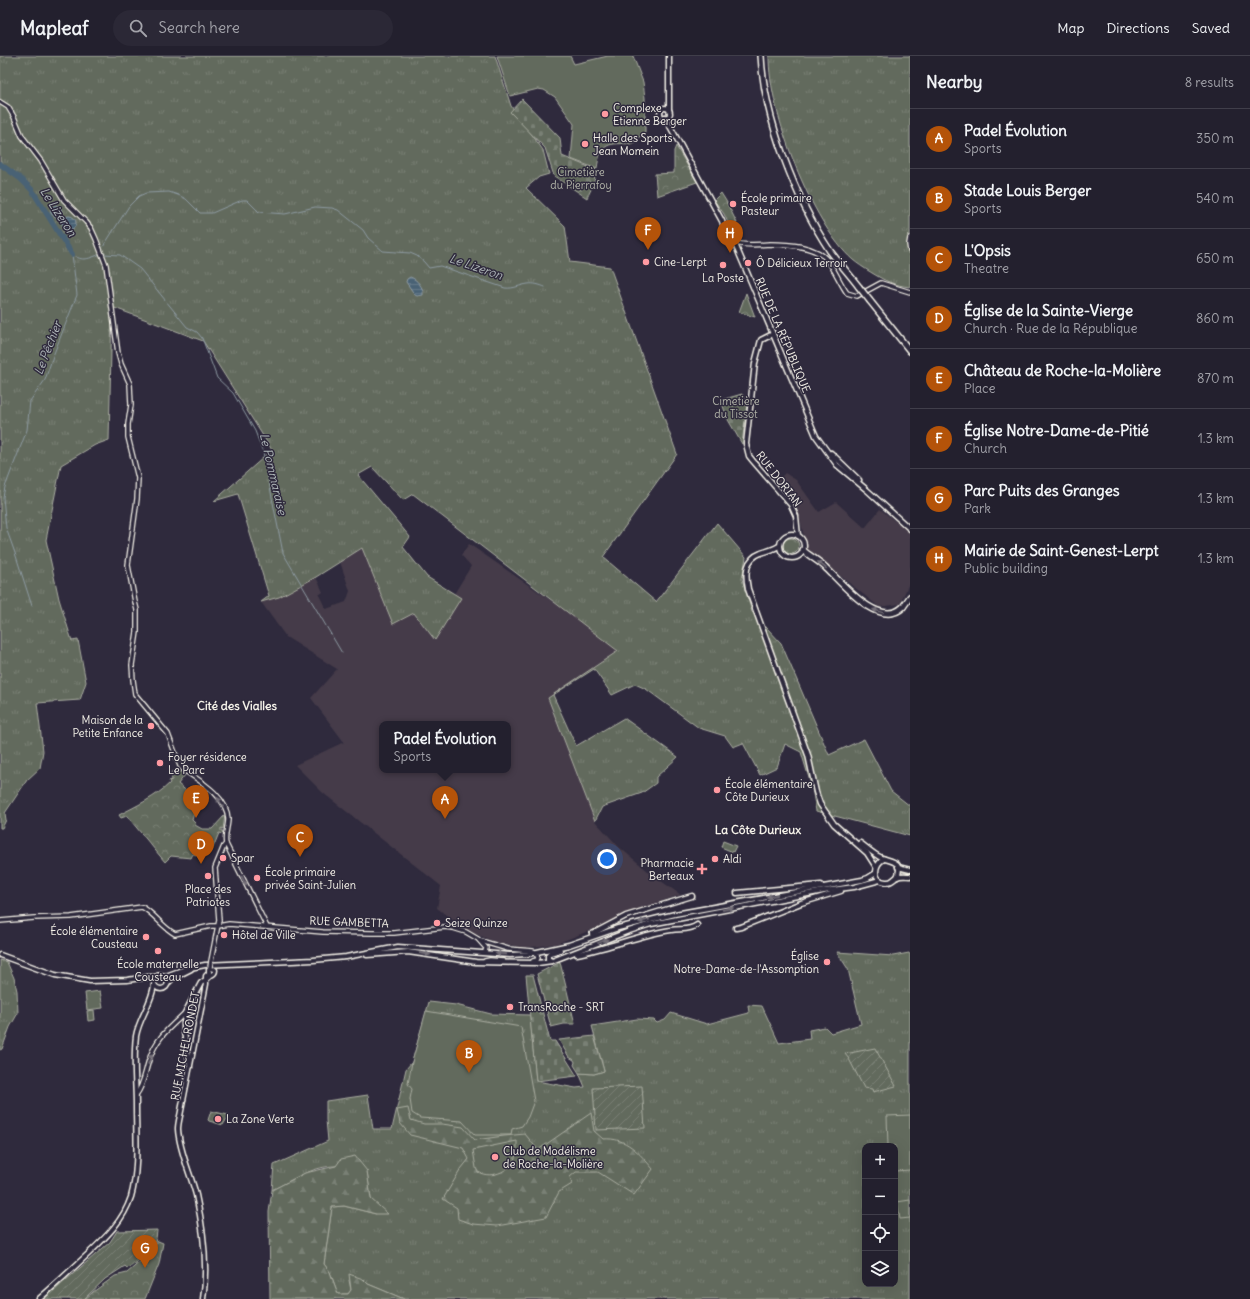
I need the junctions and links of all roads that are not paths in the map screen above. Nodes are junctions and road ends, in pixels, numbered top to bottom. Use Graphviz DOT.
graph roads {
  1 [pos="669,56"];
  2 [pos="763,56"];
  3 [pos="0,102"];
  4 [pos="669,103"];
  5 [pos="664,108"];
  6 [pos="669,110"];
  7 [pos="667,116"];
  8 [pos="727,231"];
  9 [pos="910,238"];
  10 [pos="735,243"];
  11 [pos="910,251"];
  12 [pos="910,292"];
  13 [pos="871,300"];
  14 [pos="773,334"];
  15 [pos="910,346"];
  16 [pos="910,351"];
  17 [pos="796,524"];
  18 [pos="910,530"];
  19 [pos="792,534"];
  20 [pos="798,536"];
  21 [pos="779,546"];
  22 [pos="803,550"];
  23 [pos="766,552"];
  24 [pos="782,552"];
  25 [pos="910,597"];
  26 [pos="851,839"];
  27 [pos="226,845"];
  28 [pos="884,859"];
  29 [pos="876,867"];
  30 [pos="898,867"];
  31 [pos="910,870"];
  32 [pos="876,873"];
  33 [pos="910,876"];
  34 [pos="897,877"];
  35 [pos="880,880"];
  36 [pos="852,882"];
  37 [pos="854,887"];
  38 [pos="737,893"];
  39 [pos="692,896"];
  40 [pos="0,921"];
  41 [pos="697,925"];
  42 [pos="218,926"];
  43 [pos="267,927"];
  44 [pos="736,928"];
  45 [pos="478,939"];
  46 [pos="579,942"];
  47 [pos="535,952"];
  48 [pos="482,953"];
  49 [pos="0,955"];
  50 [pos="567,956"];
  51 [pos="313,960"];
  52 [pos="552,961"];
  53 [pos="482,962"];
  54 [pos="210,967"];
  55 [pos="193,968"];
  56 [pos="166,976"];
  57 [pos="154,977"];
  58 [pos="104,981"];
  59 [pos="206,982"];
  60 [pos="168,983"];
  61 [pos="154,984"];
  62 [pos="161,989"];
  63 [pos="152,997"];
  64 [pos="185,1013"];
  65 [pos="190,1067"];
  66 [pos="136,1095"];
  67 [pos="39,1299"];
  68 [pos="203,1299"];
  1 -- 4 [label="main road"];
  2 -- 13 [label="highway, bridge"];
  27 -- 3 [label="street, one-way"];
  4 -- 5 [label="main road"];
  4 -- 6 [label="main road"];
  5 -- 6 [label="main road"];
  5 -- 7 [label="main road"];
  6 -- 7 [label="main road"];
  7 -- 8 [label="main road"];
  8 -- 10 [label="main road"];
  8 -- 10 [label="main road"];
  9 -- 11 [label="street"];
  10 -- 12 [label="street"];
  10 -- 14 [label="main road, RUE DE LA RÉPUBLIQUE"];
  13 -- 15 [label="highway"];
  13 -- 16 [label="highway"];
  14 -- 17 [label="main road, RUE DORIAN"];
  14 -- 18 [label="main road, RUE DE LA RÉPUBLIQUE"];
  17 -- 19 [label="main road, RUE DORIAN"];
  17 -- 20 [label="main road, RUE DORIAN"];
  19 -- 20 [label="main road"];
  19 -- 21 [label="main road"];
  20 -- 22 [label="main road"];
  21 -- 23 [label="main road"];
  21 -- 24 [label="main road"];
  22 -- 24 [label="main road"];
  25 -- 22 [label="highway, one-way"];
  23 -- 24 [label="main road"];
  23 -- 26 [label="main road"];
  26 -- 28 [label="main road"];
  26 -- 29 [label="main road"];
  27 -- 42 [label="street"];
  27 -- 43 [label="street, one-way"];
  28 -- 29 [label="main road"];
  28 -- 30 [label="main road"];
  29 -- 32 [label="main road"];
  30 -- 31 [label="main road"];
  30 -- 34 [label="main road"];
  32 -- 35 [label="main road"];
  32 -- 36 [label="main road"];
  33 -- 34 [label="main road"];
  34 -- 35 [label="main road"];
  35 -- 37 [label="main road"];
  36 -- 38 [label="main road"];
  36 -- 46 [label="main road, one-way"];
  37 -- 44 [label="main road"];
  50 -- 37 [label="main road, one-way"];
  39 -- 46 [label="main road"];
  40 -- 42 [label="street, RUE GAMBETTA"];
  41 -- 50 [label="main road"];
  42 -- 43 [label="street, RUE GAMBETTA"];
  42 -- 54 [label="street, bridge"];
  43 -- 45 [label="street, RUE GAMBETTA"];
  45 -- 47 [label="street, RUE GAMBETTA"];
  45 -- 48 [label="street"];
  46 -- 47 [label="main road"];
  46 -- 52 [label="main road"];
  47 -- 48 [label="main road, one-way"];
  47 -- 53 [label="street"];
  48 -- 51 [label="main road"];
  49 -- 58 [label="main road"];
  50 -- 52 [label="main road"];
  51 -- 53 [label="main road, one-way"];
  51 -- 55 [label="main road"];
  52 -- 53 [label="main road"];
  54 -- 59 [label="main road"];
  55 -- 56 [label="main road"];
  55 -- 60 [label="main road"];
  56 -- 57 [label="main road"];
  56 -- 60 [label="main road"];
  57 -- 58 [label="main road"];
  57 -- 61 [label="main road"];
  58 -- 61 [label="main road"];
  59 -- 64 [label="main road"];
  59 -- 65 [label="main road, RUE MICHEL RONDET"];
  60 -- 62 [label="main road"];
  61 -- 62 [label="main road"];
  61 -- 63 [label="main road"];
  62 -- 63 [label="main road"];
  63 -- 66 [label="main road"];
  64 -- 65 [label="main road"];
  66 -- 64 [label="street, one-way"];
  65 -- 68 [label="main road, RUE MICHEL RONDET"];
  66 -- 67 [label="main road"];
}
